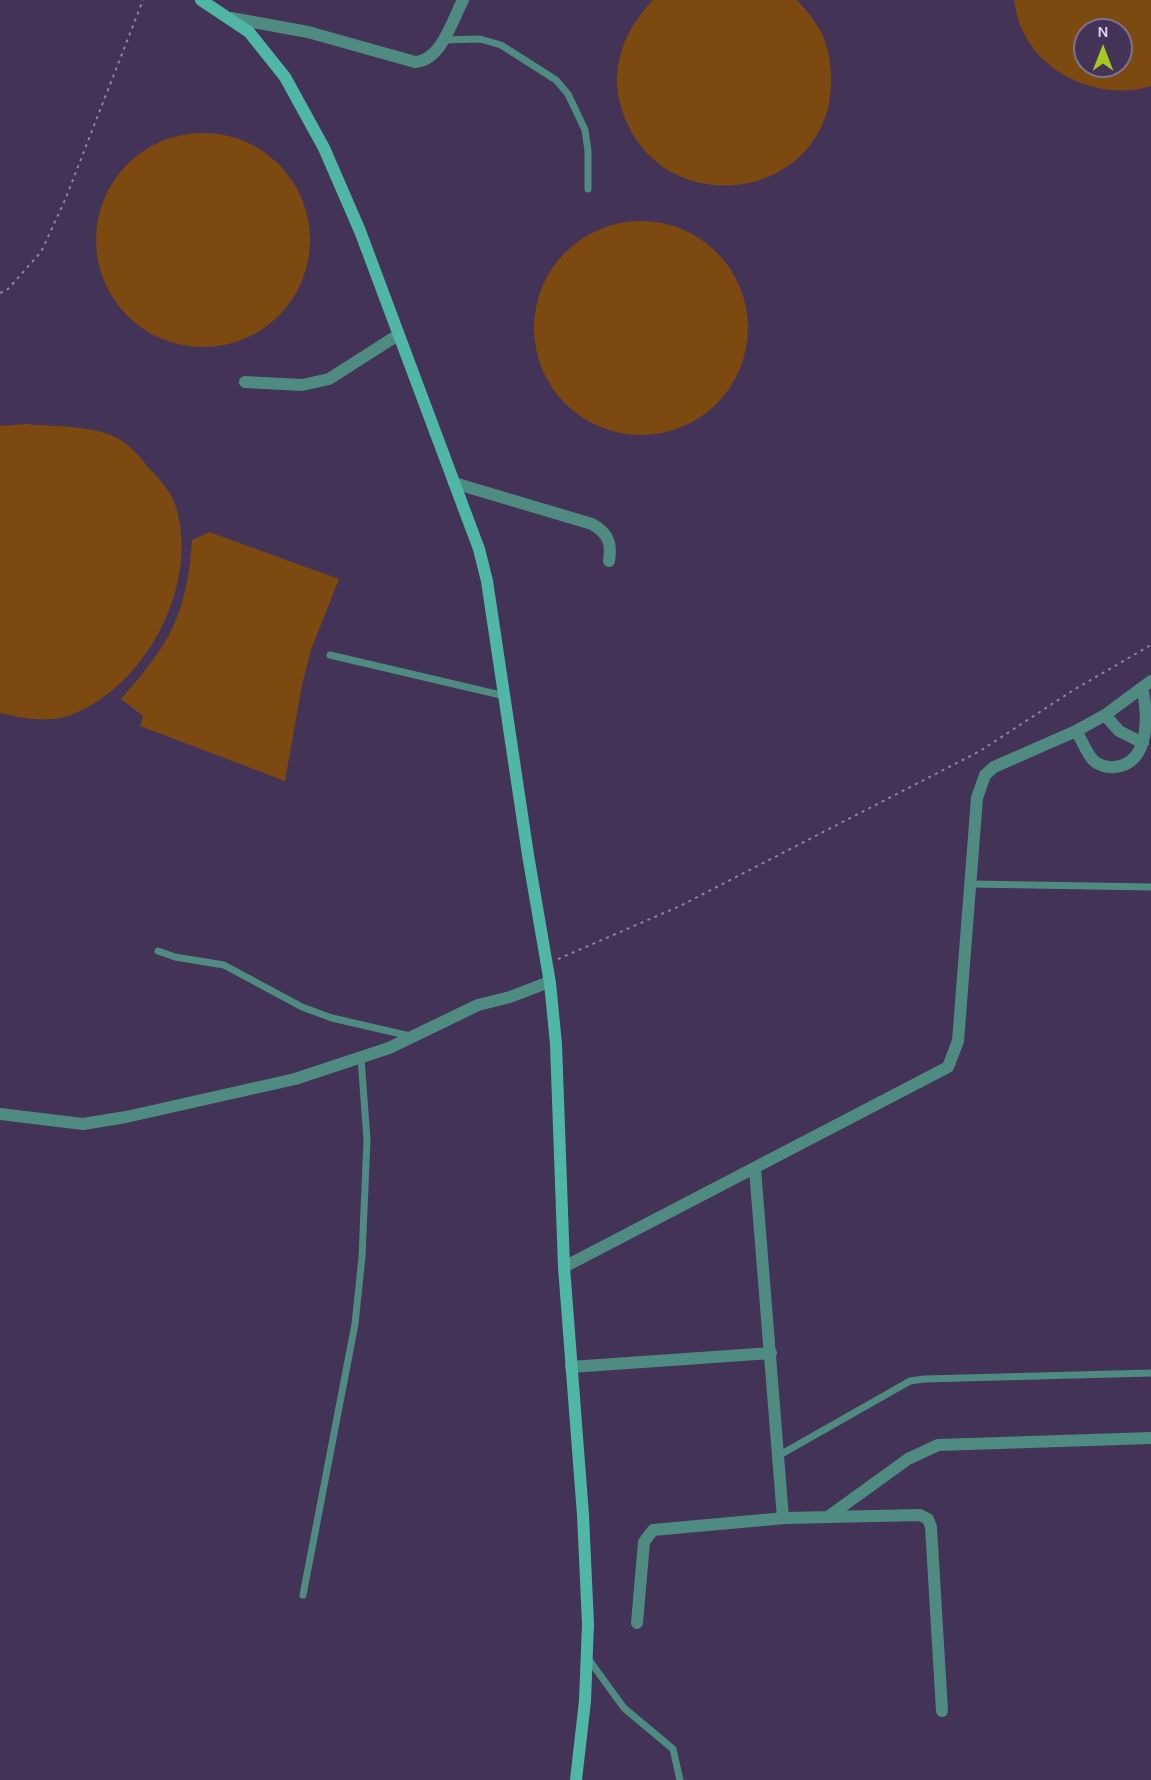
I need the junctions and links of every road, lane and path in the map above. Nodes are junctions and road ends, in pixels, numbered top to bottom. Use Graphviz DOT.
graph roads {
  1 [pos="143,0"];
  2 [pos="201,0"];
  3 [pos="463,0"];
  4 [pos="231,18"];
  5 [pos="442,40"];
  6 [pos="588,189"];
  7 [pos="0,293"];
  8 [pos="398,335"];
  9 [pos="245,382"];
  10 [pos="454,483"];
  11 [pos="609,561"];
  12 [pos="1151,645"];
  13 [pos="330,655"];
  14 [pos="1147,684"];
  15 [pos="505,696"];
  16 [pos="1105,715"];
  17 [pos="1076,731"];
  18 [pos="1143,742"];
  19 [pos="970,884"];
  20 [pos="1151,887"];
  21 [pos="158,951"];
  22 [pos="547,964"];
  23 [pos="549,982"];
  24 [pos="410,1036"];
  25 [pos="361,1058"];
  26 [pos="0,1114"];
  27 [pos="755,1169"];
  28 [pos="564,1268"];
  29 [pos="771,1353"];
  30 [pos="571,1367"];
  31 [pos="1151,1373"];
  32 [pos="1151,1438"];
  33 [pos="778,1456"];
  34 [pos="829,1516"];
  35 [pos="783,1518"];
  36 [pos="303,1595"];
  37 [pos="637,1623"];
  38 [pos="587,1657"];
  39 [pos="942,1711"];
  40 [pos="576,1780"];
  41 [pos="680,1780"];
  1 -- 7 [label="path"];
  2 -- 4 [label="street"];
  3 -- 5 [label="street"];
  4 -- 5 [label="street"];
  4 -- 8 [label="street"];
  5 -- 6 [label="lane"];
  8 -- 9 [label="street"];
  8 -- 10 [label="street"];
  10 -- 11 [label="street"];
  10 -- 15 [label="street"];
  12 -- 22 [label="path"];
  13 -- 15 [label="lane"];
  14 -- 16 [label="street"];
  14 -- 18 [label="street"];
  15 -- 22 [label="street"];
  16 -- 17 [label="street"];
  16 -- 18 [label="street"];
  17 -- 18 [label="street"];
  17 -- 19 [label="street"];
  19 -- 20 [label="lane"];
  19 -- 27 [label="street"];
  21 -- 24 [label="lane"];
  22 -- 23 [label="street"];
  23 -- 24 [label="street"];
  23 -- 28 [label="street"];
  24 -- 25 [label="street"];
  25 -- 26 [label="street"];
  25 -- 36 [label="lane"];
  27 -- 28 [label="street"];
  27 -- 29 [label="street"];
  28 -- 30 [label="street"];
  29 -- 30 [label="street"];
  29 -- 33 [label="street"];
  30 -- 38 [label="street"];
  31 -- 33 [label="lane"];
  32 -- 34 [label="street"];
  33 -- 35 [label="street"];
  34 -- 35 [label="street"];
  34 -- 39 [label="street"];
  35 -- 37 [label="street"];
  38 -- 40 [label="street"];
  38 -- 41 [label="lane"];
}
